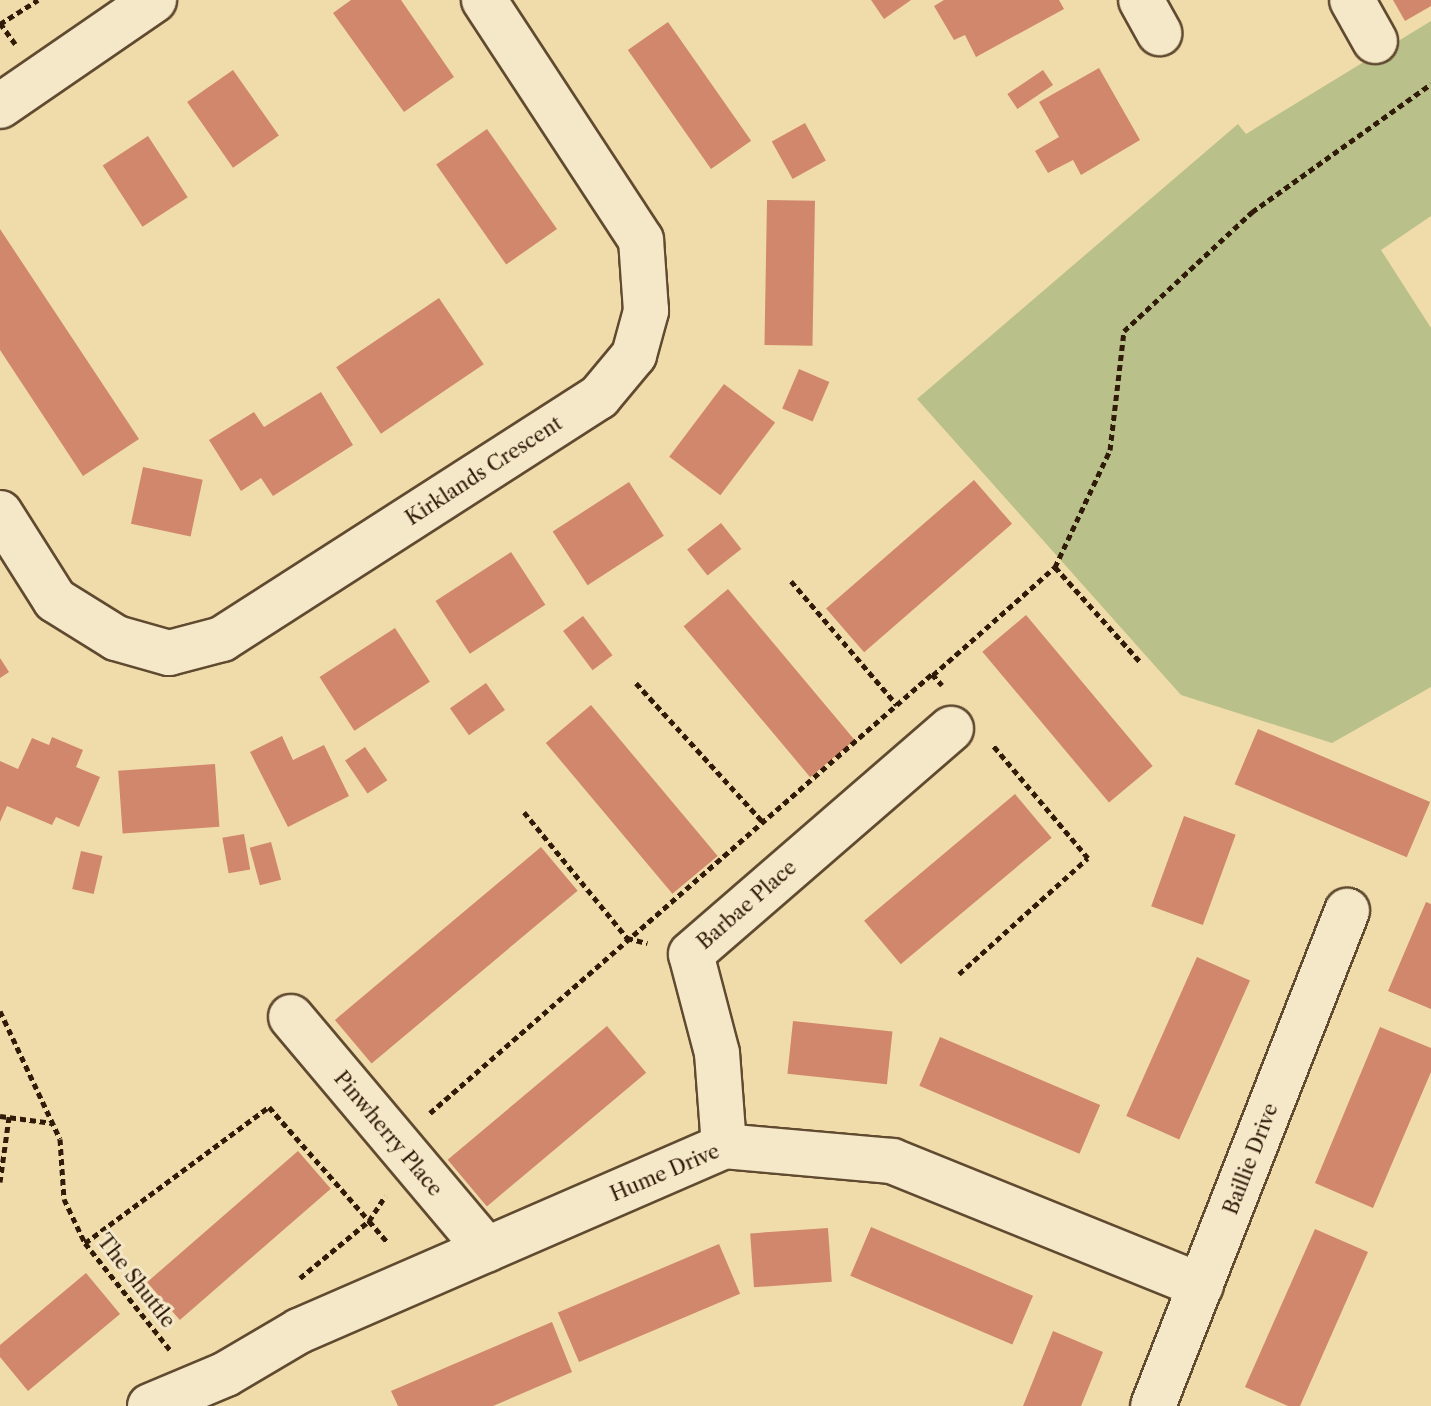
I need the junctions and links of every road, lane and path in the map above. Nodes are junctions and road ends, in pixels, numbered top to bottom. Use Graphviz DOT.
graph roads {
  1 [pos="38,0"];
  2 [pos="154,0"];
  3 [pos="484,0"];
  4 [pos="1352,0"];
  5 [pos="0,24"];
  6 [pos="1375,41"];
  7 [pos="1431,84"];
  8 [pos="0,106"];
  9 [pos="0,513"];
  10 [pos="1055,567"];
  11 [pos="791,581"];
  12 [pos="1141,663"];
  13 [pos="932,674"];
  14 [pos="636,683"];
  15 [pos="897,705"];
  16 [pos="961,719"];
  17 [pos="524,812"];
  18 [pos="763,822"];
  19 [pos="1347,911"];
  20 [pos="627,938"];
  21 [pos="959,974"];
  22 [pos="0,1011"];
  23 [pos="291,1017"];
  24 [pos="0,1116"];
  25 [pos="9,1117"];
  26 [pos="53,1123"];
  27 [pos="724,1146"];
  28 [pos="408,1160"];
  29 [pos="0,1182"];
  30 [pos="85,1243"];
  31 [pos="487,1250"];
  32 [pos="1201,1286"];
  33 [pos="221,1388"];
  34 [pos="150,1406"];
  35 [pos="1153,1406"];
  1 -- 5 [label="path"];
  2 -- 8 [label="street"];
  3 -- 9 [label="street, Kirklands Crescent"];
  4 -- 6 [label="street"];
  7 -- 10 [label="path"];
  10 -- 12 [label="path"];
  10 -- 13 [label="path"];
  11 -- 15 [label="path"];
  13 -- 15 [label="path"];
  13 -- 16 [label="path"];
  13 -- 16 [label="path"];
  14 -- 18 [label="path"];
  15 -- 18 [label="path"];
  16 -- 21 [label="path"];
  16 -- 27 [label="street, Barbae Place"];
  17 -- 20 [label="path"];
  18 -- 20 [label="path"];
  19 -- 32 [label="street, Baillie Drive"];
  20 -- 28 [label="path"];
  22 -- 26 [label="path, The Shuttle"];
  23 -- 28 [label="street, Pinwherry Place"];
  24 -- 25 [label="path"];
  25 -- 26 [label="path"];
  25 -- 29 [label="path"];
  26 -- 30 [label="path, The Shuttle"];
  27 -- 31 [label="street, Hume Drive"];
  27 -- 32 [label="street, Hume Drive"];
  28 -- 30 [label="path"];
  28 -- 31 [label="street, Pinwherry Place"];
  30 -- 33 [label="path, The Shuttle"];
  31 -- 33 [label="street, Hume Drive"];
  32 -- 35 [label="street, Baillie Drive"];
  33 -- 34 [label="street, Hume Drive"];
}
